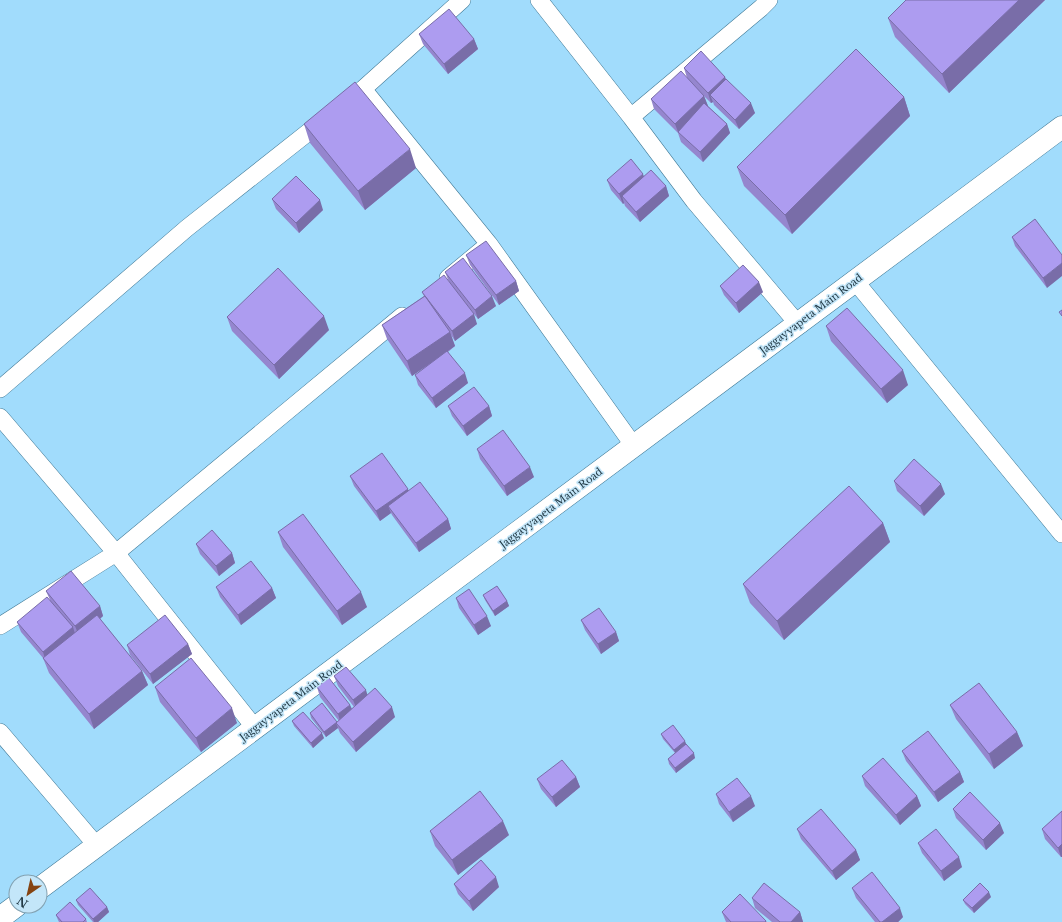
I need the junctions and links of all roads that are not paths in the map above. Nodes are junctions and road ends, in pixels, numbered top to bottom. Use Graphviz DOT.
graph roads {
  1 [pos="462,0"];
  2 [pos="538,0"];
  3 [pos="769,0"];
  4 [pos="363,89"];
  5 [pos="631,117"];
  6 [pos="1062,127"];
  7 [pos="489,244"];
  8 [pos="855,281"];
  9 [pos="434,290"];
  10 [pos="416,305"];
  11 [pos="799,325"];
  12 [pos="0,389"];
  13 [pos="0,417"];
  14 [pos="634,446"];
  15 [pos="1062,534"];
  16 [pos="116,553"];
  17 [pos="0,626"];
  18 [pos="255,728"];
  19 [pos="0,732"];
  20 [pos="97,846"];
  21 [pos="48,882"];
  1 -- 4 [label="street"];
  2 -- 5 [label="street"];
  3 -- 5 [label="street"];
  4 -- 7 [label="street"];
  4 -- 12 [label="street"];
  5 -- 11 [label="street"];
  6 -- 8 [label="main road, Jaggayyapeta Main Road"];
  7 -- 9 [label="street"];
  7 -- 14 [label="street"];
  8 -- 11 [label="main road, Jaggayyapeta Main Road"];
  8 -- 15 [label="street"];
  10 -- 16 [label="street"];
  11 -- 14 [label="main road, Jaggayyapeta Main Road"];
  13 -- 16 [label="street"];
  14 -- 18 [label="main road, Jaggayyapeta Main Road"];
  16 -- 17 [label="street"];
  16 -- 18 [label="street"];
  18 -- 20 [label="main road, Jaggayyapeta Main Road"];
  19 -- 20 [label="street"];
  20 -- 21 [label="main road, Jaggayyapeta Main Road"];
}
